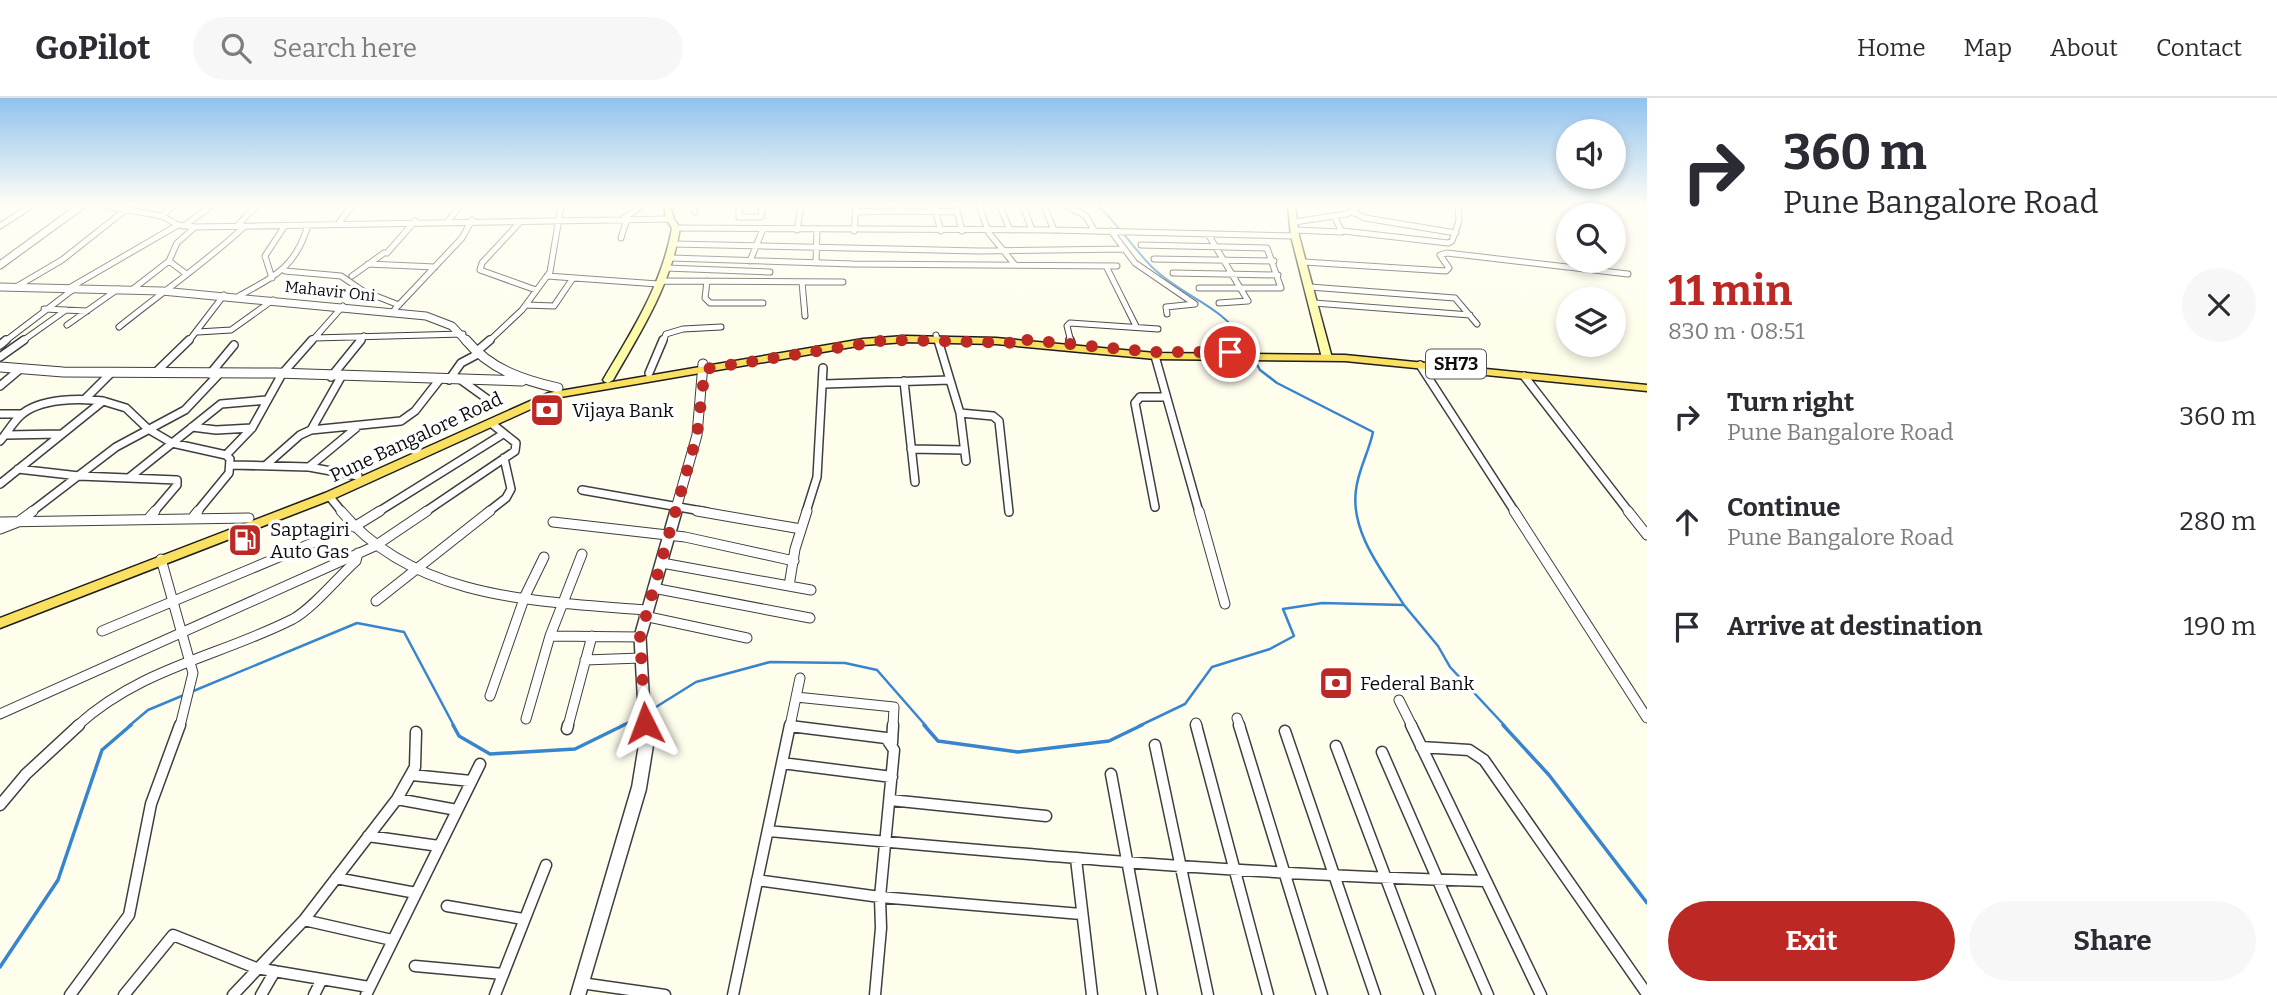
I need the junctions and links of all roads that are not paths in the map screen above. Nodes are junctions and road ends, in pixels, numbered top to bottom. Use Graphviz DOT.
graph roads {
  1 [pos="816,247"];
  2 [pos="23,248"];
  3 [pos="78,248"];
  4 [pos="142,248"];
  5 [pos="175,248"];
  6 [pos="220,248"];
  7 [pos="270,248"];
  8 [pos="302,248"];
  9 [pos="391,248"];
  10 [pos="453,248"];
  11 [pos="496,248"];
  12 [pos="554,248"];
  13 [pos="673,248"];
  14 [pos="755,248"];
  15 [pos="843,248"];
  16 [pos="1216,248"];
  17 [pos="1263,248"];
  18 [pos="1300,248"];
  19 [pos="1453,248"];
  20 [pos="1124,249"];
  21 [pos="911,250"];
  22 [pos="1002,250"];
  23 [pos="1457,254"];
  24 [pos="0,257"];
  25 [pos="10,257"];
  26 [pos="671,258"];
  27 [pos="1154,259"];
  28 [pos="1223,260"];
  29 [pos="169,261"];
  30 [pos="750,261"];
  31 [pos="1274,261"];
  32 [pos="1304,262"];
  33 [pos="816,263"];
  34 [pos="368,264"];
  35 [pos="0,265"];
  36 [pos="1016,265"];
  37 [pos="1106,266"];
  38 [pos="1117,266"];
  39 [pos="435,267"];
  40 [pos="666,268"];
  41 [pos="285,271"];
  42 [pos="770,272"];
  43 [pos="185,273"];
  44 [pos="1173,273"];
  45 [pos="1232,274"];
  46 [pos="1629,274"];
  47 [pos="1278,275"];
  48 [pos="352,276"];
  49 [pos="547,276"];
  50 [pos="272,278"];
  51 [pos="573,278"];
  52 [pos="707,281"];
  53 [pos="659,282"];
  54 [pos="802,282"];
  55 [pos="843,282"];
  56 [pos="0,287"];
  57 [pos="16,287"];
  58 [pos="74,287"];
  59 [pos="1310,287"];
  60 [pos="1199,288"];
  61 [pos="118,289"];
  62 [pos="133,289"];
  63 [pos="1241,289"];
  64 [pos="536,290"];
  65 [pos="162,291"];
  66 [pos="225,295"];
  67 [pos="239,296"];
  68 [pos="273,300"];
  69 [pos="763,303"];
  70 [pos="1219,303"];
  71 [pos="1314,303"];
  72 [pos="526,305"];
  73 [pos="343,306"];
  74 [pos="396,308"];
  75 [pos="44,309"];
  76 [pos="66,310"];
  77 [pos="87,311"];
  78 [pos="1167,314"];
  79 [pos="1470,315"];
  80 [pos="805,316"];
  81 [pos="1478,324"];
  82 [pos="67,325"];
  83 [pos="1136,326"];
  84 [pos="119,327"];
  85 [pos="721,327"];
  86 [pos="1158,329"];
  87 [pos="198,332"];
  88 [pos="463,334"];
  89 [pos="364,336"];
  90 [pos="937,337"];
  91 [pos="314,338"];
  92 [pos="1018,341"];
  93 [pos="1071,343"];
  94 [pos="0,345"];
  95 [pos="234,345"];
  96 [pos="1090,347"];
  97 [pos="477,353"];
  98 [pos="1235,355"];
  99 [pos="1327,355"];
  100 [pos="1155,356"];
  101 [pos="0,358"];
  102 [pos="1419,365"];
  103 [pos="704,366"];
  104 [pos="0,367"];
  105 [pos="823,368"];
  106 [pos="19,370"];
  107 [pos="111,373"];
  108 [pos="155,373"];
  109 [pos="649,373"];
  110 [pos="214,374"];
  111 [pos="282,374"];
  112 [pos="1524,376"];
  113 [pos="336,377"];
  114 [pos="445,379"];
  115 [pos="461,380"];
  116 [pos="608,380"];
  117 [pos="950,380"];
  118 [pos="526,381"];
  119 [pos="904,381"];
  120 [pos="1647,382"];
  121 [pos="824,384"];
  122 [pos="0,386"];
  123 [pos="558,388"];
  124 [pos="1647,388"];
  125 [pos="1166,397"];
  126 [pos="85,399"];
  127 [pos="267,400"];
  128 [pos="103,401"];
  129 [pos="490,401"];
  130 [pos="507,412"];
  131 [pos="960,413"];
  132 [pos="0,414"];
  133 [pos="22,414"];
  134 [pos="491,423"];
  135 [pos="192,427"];
  136 [pos="252,428"];
  137 [pos="356,428"];
  138 [pos="148,429"];
  139 [pos="312,430"];
  140 [pos="61,434"];
  141 [pos="503,434"];
  142 [pos="3,438"];
  143 [pos="172,443"];
  144 [pos="911,449"];
  145 [pos="964,450"];
  146 [pos="226,455"];
  147 [pos="504,458"];
  148 [pos="965,461"];
  149 [pos="232,465"];
  150 [pos="267,465"];
  151 [pos="309,467"];
  152 [pos="18,468"];
  153 [pos="79,475"];
  154 [pos="130,477"];
  155 [pos="358,477"];
  156 [pos="915,482"];
  157 [pos="0,484"];
  158 [pos="582,490"];
  159 [pos="329,496"];
  160 [pos="677,506"];
  161 [pos="1155,507"];
  162 [pos="1009,512"];
  163 [pos="194,516"];
  164 [pos="149,518"];
  165 [pos="249,518"];
  166 [pos="0,522"];
  167 [pos="18,522"];
  168 [pos="553,522"];
  169 [pos="354,527"];
  170 [pos="0,529"];
  171 [pos="801,529"];
  172 [pos="1647,534"];
  173 [pos="669,535"];
  174 [pos="322,539"];
  175 [pos="375,546"];
  176 [pos="358,553"];
  177 [pos="582,554"];
  178 [pos="544,557"];
  179 [pos="161,559"];
  180 [pos="793,561"];
  181 [pos="662,563"];
  182 [pos="413,569"];
  183 [pos="789,586"];
  184 [pos="653,588"];
  185 [pos="811,590"];
  186 [pos="525,596"];
  187 [pos="175,600"];
  188 [pos="376,601"];
  189 [pos="562,601"];
  190 [pos="1225,604"];
  191 [pos="645,612"];
  192 [pos="0,614"];
  193 [pos="810,618"];
  194 [pos="0,623"];
  195 [pos="102,631"];
  196 [pos="184,634"];
  197 [pos="550,636"];
  198 [pos="592,636"];
  199 [pos="640,637"];
  200 [pos="747,638"];
  201 [pos="641,658"];
  202 [pos="190,660"];
  203 [pos="585,660"];
  204 [pos="800,678"];
  205 [pos="490,696"];
  206 [pos="796,697"];
  207 [pos="1399,700"];
  208 [pos="0,714"];
  209 [pos="1237,718"];
  210 [pos="1647,718"];
  211 [pos="526,719"];
  212 [pos="1196,723"];
  213 [pos="790,726"];
  214 [pos="566,729"];
  215 [pos="1285,731"];
  216 [pos="416,732"];
  217 [pos="892,743"];
  218 [pos="1155,745"];
  219 [pos="1336,746"];
  220 [pos="1421,747"];
  221 [pos="1382,752"];
  222 [pos="480,764"];
  223 [pos="782,764"];
  224 [pos="1111,774"];
  225 [pos="412,775"];
  226 [pos="892,778"];
  227 [pos="471,781"];
  228 [pos="397,799"];
  229 [pos="890,800"];
  230 [pos="0,805"];
  231 [pos="457,810"];
  232 [pos="1046,816"];
  233 [pos="768,831"];
  234 [pos="368,836"];
  235 [pos="886,842"];
  236 [pos="439,846"];
  237 [pos="1076,859"];
  238 [pos="1129,864"];
  239 [pos="546,865"];
  240 [pos="1181,866"];
  241 [pos="1234,869"];
  242 [pos="1285,874"];
  243 [pos="1333,877"];
  244 [pos="1438,877"];
  245 [pos="336,878"];
  246 [pos="1384,878"];
  247 [pos="757,880"];
  248 [pos="1485,881"];
  249 [pos="416,893"];
  250 [pos="880,897"];
  251 [pos="447,906"];
  252 [pos="1081,914"];
  253 [pos="523,919"];
  254 [pos="304,920"];
  255 [pos="392,940"];
  256 [pos="415,966"];
  257 [pos="256,968"];
  258 [pos="275,971"];
  259 [pos="503,974"];
  260 [pos="322,979"];
  261 [pos="580,989"];
  262 [pos="368,991"];
  263 [pos="1647,994"];
  264 [pos="70,995"];
  265 [pos="124,995"];
  266 [pos="233,995"];
  267 [pos="261,995"];
  268 [pos="314,995"];
  269 [pos="495,995"];
  270 [pos="665,995"];
  271 [pos="733,995"];
  272 [pos="875,995"];
  273 [pos="1092,995"];
  274 [pos="1152,995"];
  275 [pos="1208,995"];
  276 [pos="1268,995"];
  277 [pos="1322,995"];
  278 [pos="1376,995"];
  279 [pos="1430,995"];
  280 [pos="1488,995"];
  281 [pos="1541,995"];
  1 -- 33 [label="street"];
  2 -- 25 [label="street"];
  3 -- 57 [label="street"];
  4 -- 58 [label="street"];
  5 -- 29 [label="street"];
  6 -- 43 [label="street"];
  7 -- 50 [label="street"];
  8 -- 41 [label="street"];
  9 -- 34 [label="street"];
  10 -- 39 [label="street"];
  11 -- 64 [label="street"];
  12 -- 49 [label="street"];
  13 -- 26 [label="main road"];
  14 -- 30 [label="street"];
  15 -- 21 [label="street"];
  16 -- 28 [label="street"];
  17 -- 31 [label="street"];
  18 -- 32 [label="main road"];
  19 -- 23 [label="street"];
  20 -- 22 [label="street"];
  20 -- 78 [label="street"];
  21 -- 22 [label="street"];
  22 -- 36 [label="street"];
  23 -- 32 [label="street"];
  23 -- 46 [label="street"];
  24 -- 25 [label="street"];
  25 -- 35 [label="street"];
  26 -- 30 [label="street"];
  26 -- 40 [label="main road"];
  27 -- 28 [label="street"];
  28 -- 31 [label="street"];
  28 -- 45 [label="street"];
  29 -- 43 [label="street"];
  29 -- 62 [label="street"];
  30 -- 33 [label="street"];
  31 -- 47 [label="street"];
  32 -- 59 [label="main road"];
  33 -- 36 [label="street"];
  34 -- 39 [label="street"];
  34 -- 48 [label="street"];
  36 -- 37 [label="street"];
  37 -- 38 [label="street"];
  37 -- 83 [label="street"];
  39 -- 74 [label="street"];
  40 -- 42 [label="street"];
  40 -- 53 [label="main road"];
  41 -- 50 [label="street"];
  41 -- 74 [label="street"];
  43 -- 65 [label="street"];
  44 -- 45 [label="street"];
  45 -- 47 [label="street"];
  45 -- 63 [label="street"];
  47 -- 63 [label="street"];
  49 -- 51 [label="street"];
  49 -- 64 [label="street"];
  50 -- 67 [label="street"];
  51 -- 53 [label="street"];
  51 -- 72 [label="street"];
  52 -- 53 [label="street"];
  52 -- 54 [label="street"];
  52 -- 69 [label="street"];
  53 -- 116 [label="main road"];
  54 -- 55 [label="street"];
  54 -- 80 [label="street"];
  56 -- 57 [label="street, Mahavir Oni"];
  57 -- 58 [label="street, Mahavir Oni"];
  58 -- 61 [label="street, Mahavir Oni"];
  58 -- 75 [label="street"];
  59 -- 71 [label="main road"];
  59 -- 79 [label="street"];
  60 -- 63 [label="street"];
  61 -- 62 [label="street, Mahavir Oni"];
  61 -- 77 [label="street"];
  62 -- 65 [label="street, Mahavir Oni"];
  63 -- 70 [label="street"];
  64 -- 72 [label="street"];
  65 -- 66 [label="street, Mahavir Oni"];
  65 -- 84 [label="street"];
  66 -- 67 [label="street, Mahavir Oni"];
  66 -- 87 [label="street"];
  67 -- 68 [label="street, Mahavir Oni"];
  68 -- 73 [label="street, Mahavir Oni"];
  68 -- 87 [label="street"];
  71 -- 79 [label="street"];
  71 -- 99 [label="main road"];
  72 -- 97 [label="street"];
  73 -- 74 [label="street, Mahavir Oni"];
  73 -- 91 [label="street"];
  74 -- 88 [label="street, Mahavir Oni"];
  75 -- 76 [label="street"];
  75 -- 94 [label="street"];
  76 -- 77 [label="street"];
  76 -- 101 [label="street"];
  77 -- 82 [label="street"];
  79 -- 81 [label="street"];
  83 -- 86 [label="street"];
  83 -- 93 [label="street"];
  85 -- 109 [label="street"];
  87 -- 108 [label="street"];
  88 -- 89 [label="street"];
  88 -- 97 [label="street, Mahavir Oni"];
  89 -- 91 [label="street"];
  89 -- 113 [label="street"];
  90 -- 92 [label="main road, Pune Bangalore Road / SH73"];
  90 -- 103 [label="main road, Pune Bangalore Road / SH73"];
  90 -- 117 [label="street"];
  91 -- 111 [label="street"];
  92 -- 93 [label="main road, Pune Bangalore Road / SH73"];
  92 -- 96 [label="main road, Pune Bangalore Road / SH73"];
  93 -- 96 [label="main road, Pune Bangalore Road / SH73"];
  95 -- 110 [label="street"];
  96 -- 98 [label="main road, Pune Bangalore Road / SH73"];
  96 -- 100 [label="main road, Pune Bangalore Road / SH73"];
  97 -- 114 [label="street"];
  97 -- 118 [label="street, Mahavir Oni"];
  98 -- 99 [label="main road, SH73"];
  98 -- 100 [label="main road, Pune Bangalore Road / SH73"];
  99 -- 102 [label="main road, SH73"];
  99 -- 120 [label="main road, SH73"];
  100 -- 125 [label="street"];
  102 -- 112 [label="main road, SH73"];
  102 -- 210 [label="street"];
  103 -- 109 [label="main road, Pune Bangalore Road / SH73"];
  103 -- 130 [label="main road, Pune Bangalore Road / SH73"];
  103 -- 160 [label="street"];
  104 -- 106 [label="street"];
  105 -- 121 [label="street"];
  106 -- 107 [label="street"];
  106 -- 122 [label="street"];
  107 -- 108 [label="street"];
  107 -- 126 [label="street"];
  108 -- 110 [label="street"];
  109 -- 116 [label="main road, Pune Bangalore Road / SH73"];
  110 -- 111 [label="street"];
  110 -- 138 [label="street"];
  111 -- 113 [label="street"];
  111 -- 127 [label="street"];
  112 -- 124 [label="main road, SH73"];
  112 -- 172 [label="street"];
  113 -- 114 [label="street"];
  113 -- 139 [label="street"];
  114 -- 115 [label="street"];
  114 -- 137 [label="street"];
  115 -- 118 [label="street"];
  115 -- 129 [label="street"];
  116 -- 123 [label="main road, Pune Bangalore Road / SH73"];
  117 -- 119 [label="street"];
  117 -- 131 [label="street"];
  118 -- 123 [label="street, Mahavir Oni"];
  119 -- 121 [label="street"];
  119 -- 144 [label="street"];
  121 -- 171 [label="street"];
  123 -- 130 [label="main road, Pune Bangalore Road / SH73"];
  125 -- 161 [label="street"];
  125 -- 190 [label="street"];
  126 -- 128 [label="street"];
  126 -- 133 [label="street"];
  127 -- 135 [label="street"];
  127 -- 136 [label="street"];
  128 -- 138 [label="street"];
  128 -- 140 [label="street"];
  130 -- 134 [label="main road, Pune Bangalore Road / SH73"];
  130 -- 155 [label="main road, Pune Bangalore Road / SH73"];
  131 -- 145 [label="street"];
  131 -- 162 [label="street"];
  132 -- 133 [label="street"];
  133 -- 142 [label="street"];
  134 -- 141 [label="street"];
  134 -- 159 [label="main road, Pune Bangalore Road / SH73"];
  135 -- 136 [label="street"];
  135 -- 143 [label="street"];
  136 -- 146 [label="street"];
  137 -- 139 [label="street"];
  137 -- 151 [label="street"];
  138 -- 143 [label="street"];
  138 -- 153 [label="street"];
  139 -- 150 [label="street"];
  140 -- 142 [label="street"];
  140 -- 152 [label="street"];
  141 -- 147 [label="street"];
  141 -- 169 [label="street"];
  143 -- 146 [label="street"];
  143 -- 154 [label="street"];
  144 -- 145 [label="street"];
  144 -- 156 [label="street"];
  145 -- 148 [label="street"];
  146 -- 149 [label="street"];
  147 -- 175 [label="street"];
  147 -- 182 [label="street"];
  149 -- 150 [label="street"];
  149 -- 163 [label="street"];
  150 -- 151 [label="street"];
  151 -- 155 [label="street"];
  152 -- 153 [label="street"];
  152 -- 157 [label="street"];
  153 -- 154 [label="street"];
  153 -- 167 [label="street"];
  154 -- 164 [label="street"];
  155 -- 165 [label="main road, Pune Bangalore Road / SH73"];
  158 -- 160 [label="street"];
  159 -- 169 [label="street"];
  159 -- 179 [label="main road, Pune Bangalore Road / SH73"];
  160 -- 171 [label="street"];
  160 -- 173 [label="street"];
  163 -- 164 [label="street"];
  163 -- 165 [label="street"];
  164 -- 167 [label="street"];
  165 -- 192 [label="main road, Pune Bangalore Road / SH73"];
  166 -- 167 [label="street"];
  167 -- 170 [label="street"];
  168 -- 173 [label="street"];
  169 -- 175 [label="street"];
  171 -- 180 [label="street"];
  173 -- 180 [label="street"];
  173 -- 181 [label="street"];
  174 -- 187 [label="street"];
  175 -- 176 [label="street"];
  175 -- 182 [label="street"];
  176 -- 196 [label="street"];
  176 -- 202 [label="street"];
  177 -- 189 [label="street"];
  178 -- 186 [label="street"];
  179 -- 187 [label="street"];
  179 -- 194 [label="main road, Pune Bangalore Road / SH73"];
  180 -- 183 [label="street"];
  181 -- 183 [label="street"];
  181 -- 184 [label="street"];
  182 -- 186 [label="street"];
  182 -- 188 [label="street"];
  183 -- 185 [label="street"];
  184 -- 191 [label="street"];
  184 -- 193 [label="street"];
  186 -- 189 [label="street"];
  186 -- 205 [label="street"];
  187 -- 195 [label="street"];
  187 -- 196 [label="street"];
  189 -- 191 [label="street"];
  189 -- 197 [label="street"];
  191 -- 199 [label="street"];
  191 -- 200 [label="street"];
  196 -- 202 [label="street"];
  196 -- 208 [label="street"];
  197 -- 198 [label="street"];
  197 -- 211 [label="street"];
  198 -- 199 [label="street"];
  198 -- 203 [label="street"];
  199 -- 201 [label="street"];
  201 -- 203 [label="street"];
  201 -- 261 [label="street"];
  202 -- 230 [label="street"];
  202 -- 264 [label="street"];
  203 -- 214 [label="street"];
  204 -- 206 [label="street"];
  206 -- 213 [label="street"];
  206 -- 217 [label="street"];
  207 -- 220 [label="street"];
  209 -- 242 [label="street"];
  212 -- 241 [label="street"];
  213 -- 217 [label="street"];
  213 -- 223 [label="street"];
  215 -- 243 [label="street"];
  216 -- 225 [label="street"];
  217 -- 226 [label="street"];
  218 -- 240 [label="street"];
  219 -- 246 [label="street"];
  220 -- 248 [label="street"];
  220 -- 263 [label="street"];
  221 -- 244 [label="street"];
  222 -- 227 [label="street"];
  223 -- 226 [label="street"];
  223 -- 233 [label="street"];
  224 -- 238 [label="street"];
  225 -- 227 [label="street"];
  225 -- 228 [label="street"];
  226 -- 229 [label="street"];
  227 -- 231 [label="street"];
  228 -- 231 [label="street"];
  228 -- 234 [label="street"];
  229 -- 232 [label="street"];
  229 -- 235 [label="street"];
  231 -- 236 [label="street"];
  233 -- 235 [label="street"];
  233 -- 247 [label="street"];
  234 -- 236 [label="street"];
  234 -- 245 [label="street"];
  235 -- 237 [label="street"];
  235 -- 250 [label="street"];
  236 -- 249 [label="street"];
  237 -- 238 [label="street"];
  237 -- 252 [label="street"];
  238 -- 240 [label="street"];
  238 -- 274 [label="street"];
  239 -- 253 [label="street"];
  240 -- 241 [label="street"];
  240 -- 275 [label="street"];
  241 -- 242 [label="street"];
  241 -- 276 [label="street"];
  242 -- 243 [label="street"];
  242 -- 277 [label="street"];
  243 -- 246 [label="street"];
  243 -- 278 [label="street"];
  244 -- 246 [label="street"];
  244 -- 248 [label="street"];
  244 -- 280 [label="street"];
  245 -- 249 [label="street"];
  245 -- 254 [label="street"];
  246 -- 279 [label="street"];
  247 -- 250 [label="street"];
  247 -- 271 [label="street"];
  248 -- 281 [label="street"];
  249 -- 255 [label="street"];
  250 -- 252 [label="street"];
  250 -- 272 [label="street"];
  251 -- 253 [label="street"];
  252 -- 273 [label="street"];
  253 -- 259 [label="street"];
  254 -- 255 [label="street"];
  254 -- 257 [label="street"];
  255 -- 262 [label="street"];
  256 -- 259 [label="street"];
  257 -- 258 [label="street"];
  257 -- 265 [label="street"];
  257 -- 266 [label="street"];
  258 -- 260 [label="street"];
  258 -- 267 [label="street"];
  259 -- 269 [label="street"];
  260 -- 262 [label="street"];
  260 -- 268 [label="street"];
  261 -- 270 [label="street"];
}
